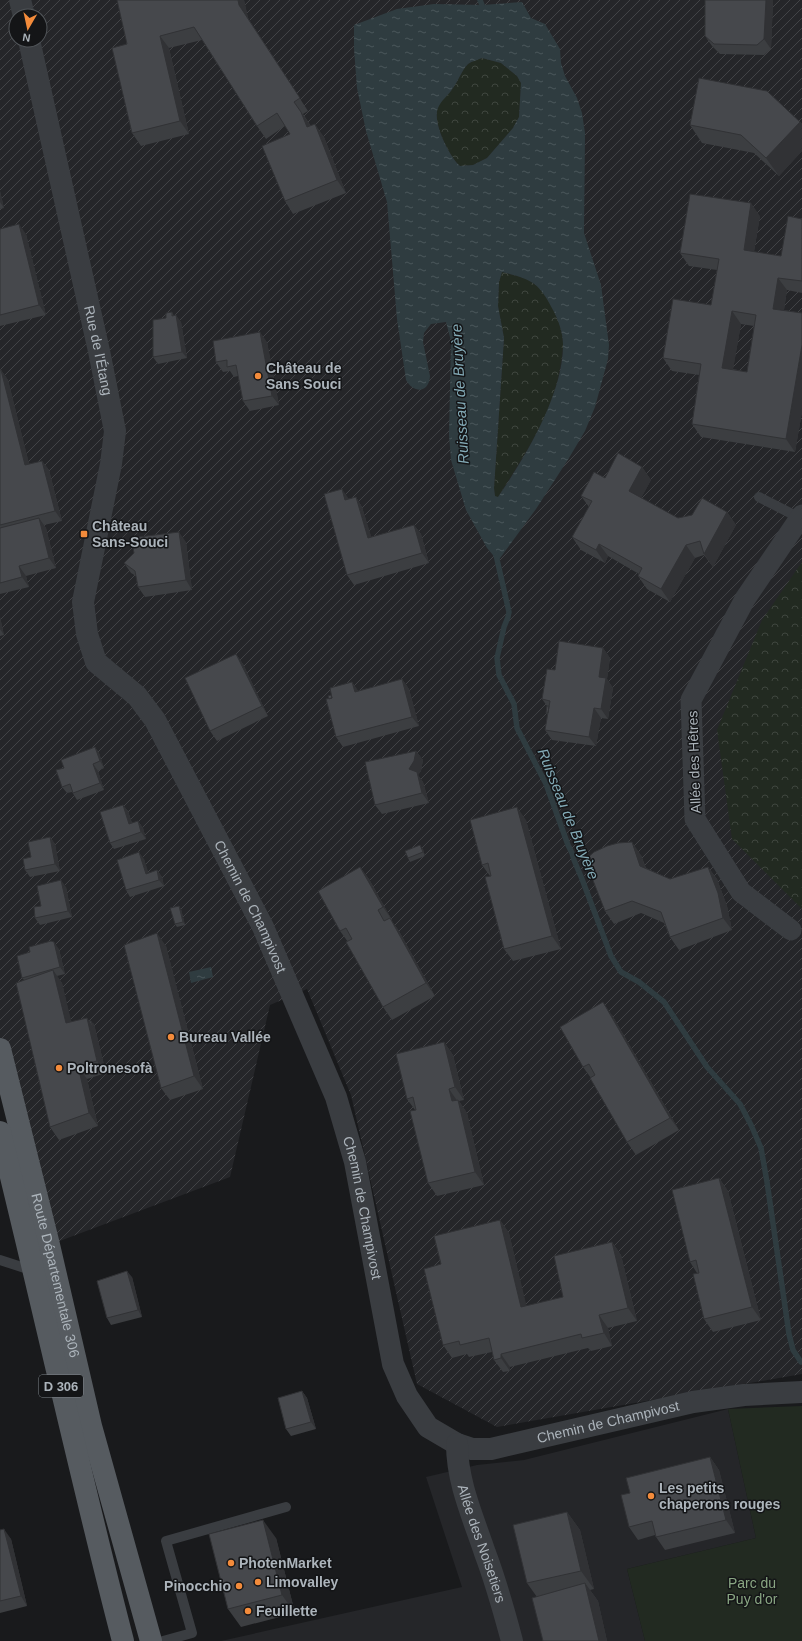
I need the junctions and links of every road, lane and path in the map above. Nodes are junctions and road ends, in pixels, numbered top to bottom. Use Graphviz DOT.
graph roads {
  1 [pos="31,48"];
  2 [pos="760,497"];
  3 [pos="801,517"];
  4 [pos="96,662"];
  5 [pos="797,933"];
  6 [pos="0,1049"];
  7 [pos="1,1143"];
  8 [pos="0,1260"];
  9 [pos="34,1271"];
  10 [pos="802,1392"];
  11 [pos="457,1444"];
  12 [pos="286,1507"];
  13 [pos="123,1641"];
  14 [pos="151,1641"];
  15 [pos="163,1641"];
  16 [pos="512,1641"];
  1 -- 4 [label="street, Rue de l'Étang"];
  2 -- 3 [label="lane"];
  3 -- 5 [label="street, Allée des Hêtres"];
  4 -- 11 [label="street, Chemin de Champivost"];
  6 -- 14 [label="main road, Route Départementale 306 / D 306"];
  7 -- 9 [label="main road, Route Départementale 306 / D 306"];
  8 -- 9 [label="lane"];
  9 -- 13 [label="main road, Route Départementale 306 / D 306"];
  10 -- 11 [label="street, Chemin de Champivost"];
  11 -- 16 [label="street, Allée des Noisetiers"];
  12 -- 15 [label="lane"];
}
